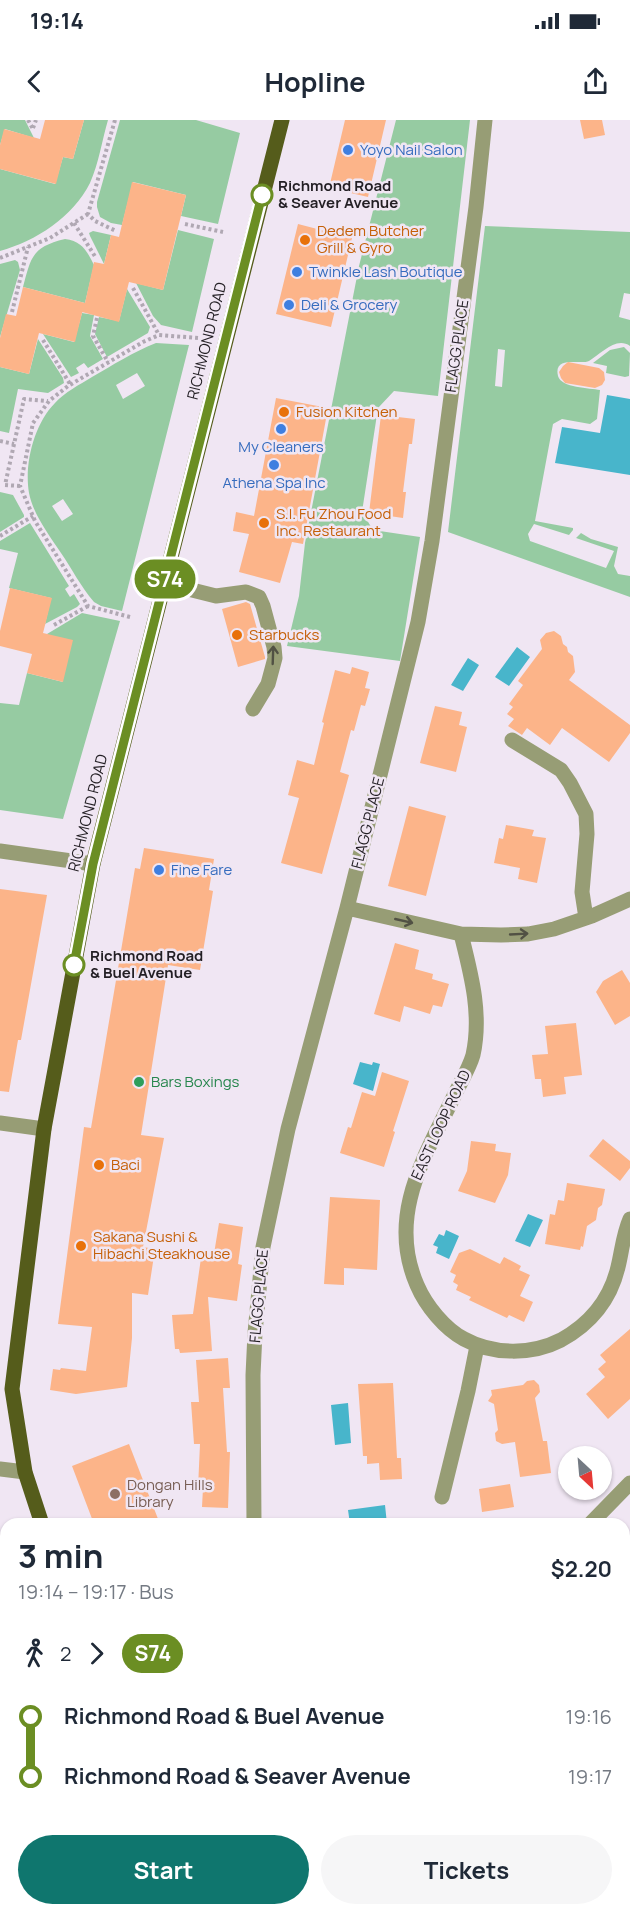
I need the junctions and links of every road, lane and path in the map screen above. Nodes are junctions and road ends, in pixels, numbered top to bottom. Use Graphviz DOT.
graph roads {
  1 [pos="28,120"];
  2 [pos="36,120"];
  3 [pos="115,120"];
  4 [pos="282,120"];
  5 [pos="485,120"];
  6 [pos="88,214"];
  7 [pos="74,223"];
  8 [pos="185,224"];
  9 [pos="116,231"];
  10 [pos="223,232"];
  11 [pos="28,247"];
  12 [pos="0,258"];
  13 [pos="96,258"];
  14 [pos="134,288"];
  15 [pos="12,312"];
  16 [pos="97,318"];
  17 [pos="159,335"];
  18 [pos="198,338"];
  19 [pos="43,340"];
  20 [pos="108,363"];
  21 [pos="70,384"];
  22 [pos="49,401"];
  23 [pos="0,441"];
  24 [pos="14,444"];
  25 [pos="20,486"];
  26 [pos="33,516"];
  27 [pos="0,536"];
  28 [pos="164,583"];
  29 [pos="88,606"];
  30 [pos="130,617"];
  31 [pos="54,625"];
  32 [pos="253,709"];
  33 [pos="512,740"];
  34 [pos="0,851"];
  35 [pos="93,864"];
  36 [pos="630,899"];
  37 [pos="347,908"];
  38 [pos="586,918"];
  39 [pos="461,934"];
  40 [pos="0,1123"];
  41 [pos="44,1129"];
  42 [pos="630,1219"];
  43 [pos="477,1346"];
  44 [pos="0,1469"];
  45 [pos="25,1472"];
  46 [pos="630,1483"];
  47 [pos="442,1497"];
  48 [pos="40,1518"];
  49 [pos="254,1518"];
  50 [pos="596,1518"];
  1 -- 2 [label="path"];
  3 -- 6 [label="path"];
  4 -- 28 [label="main road, RICHMOND ROAD"];
  5 -- 37 [label="street, FLAGG PLACE"];
  6 -- 7 [label="path"];
  6 -- 9 [label="path"];
  7 -- 11 [label="path"];
  7 -- 13 [label="path"];
  8 -- 10 [label="path"];
  11 -- 12 [label="path"];
  11 -- 15 [label="path"];
  14 -- 17 [label="path"];
  16 -- 20 [label="path"];
  17 -- 18 [label="path"];
  17 -- 20 [label="path"];
  19 -- 21 [label="path"];
  20 -- 21 [label="path"];
  21 -- 22 [label="path"];
  22 -- 24 [label="path"];
  22 -- 25 [label="path"];
  23 -- 24 [label="path"];
  24 -- 25 [label="path"];
  25 -- 26 [label="path"];
  26 -- 27 [label="path"];
  26 -- 29 [label="path"];
  32 -- 28 [label="street, one-way"];
  28 -- 35 [label="main road, RICHMOND ROAD"];
  29 -- 30 [label="path"];
  29 -- 31 [label="path"];
  33 -- 38 [label="street"];
  34 -- 35 [label="street"];
  35 -- 41 [label="main road, RICHMOND ROAD"];
  36 -- 38 [label="street"];
  37 -- 39 [label="street, one-way"];
  37 -- 49 [label="street, FLAGG PLACE"];
  39 -- 38 [label="street, one-way"];
  39 -- 43 [label="street, EAST LOOP ROAD"];
  40 -- 41 [label="street"];
  41 -- 45 [label="main road, RICHMOND ROAD"];
  42 -- 43 [label="street, EAST LOOP ROAD"];
  43 -- 47 [label="street"];
  44 -- 45 [label="street"];
  45 -- 48 [label="main road, RICHMOND ROAD"];
  46 -- 50 [label="street"];
}
